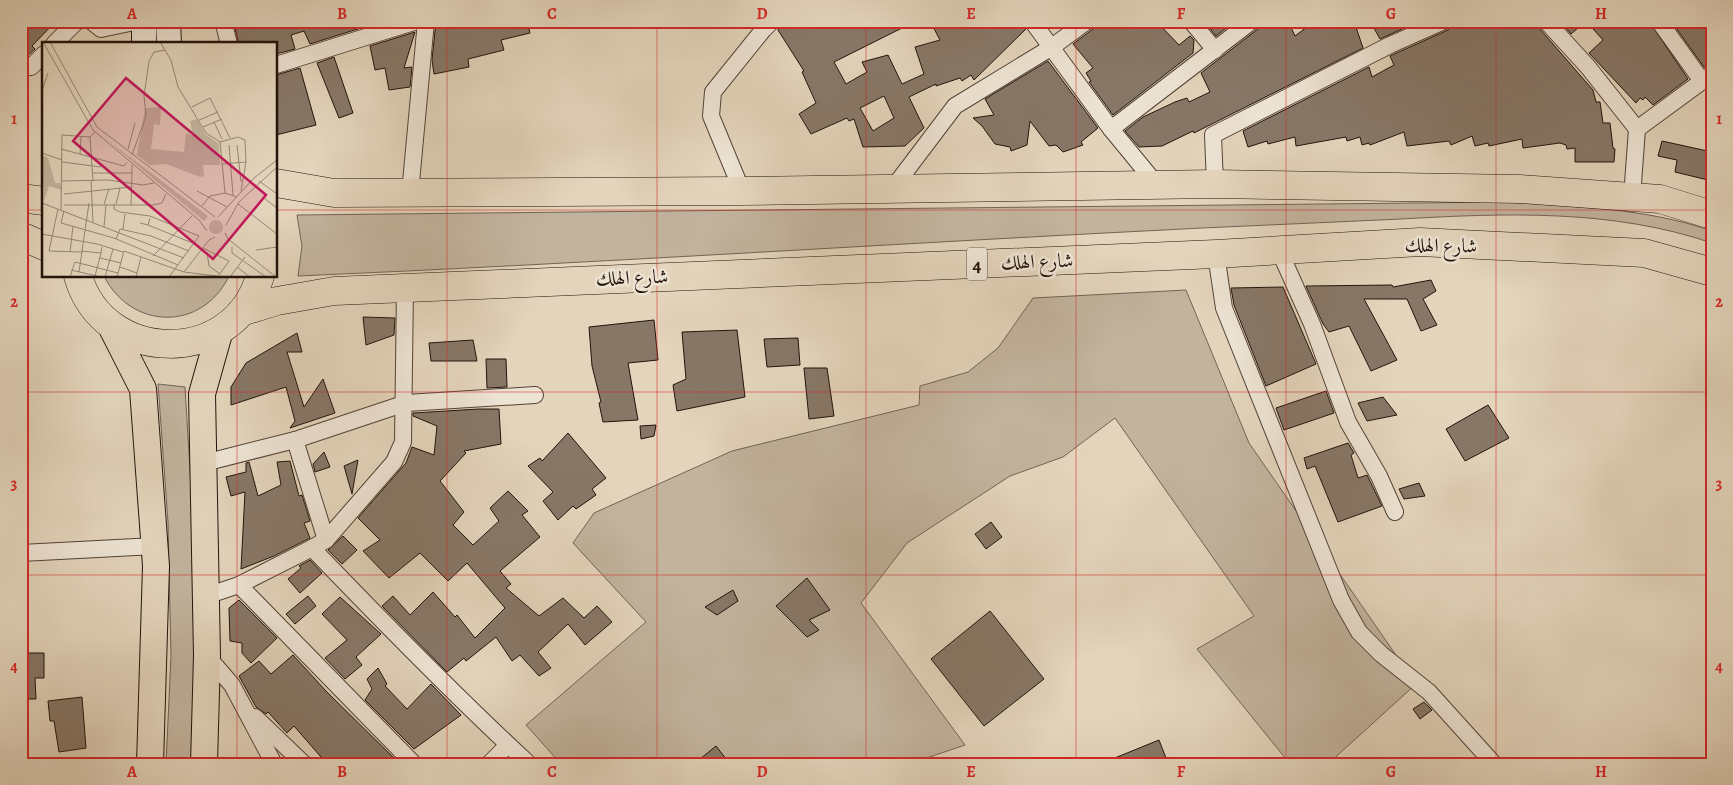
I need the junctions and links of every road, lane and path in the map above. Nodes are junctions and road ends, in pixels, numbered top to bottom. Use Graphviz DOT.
graph roads {
  1 [pos="77,21"];
  2 [pos="91,21"];
  3 [pos="139,21"];
  4 [pos="144,21"];
  5 [pos="168,21"];
  6 [pos="223,21"];
  7 [pos="418,21"];
  8 [pos="426,21"];
  9 [pos="1088,21"];
  10 [pos="1191,21"];
  11 [pos="1252,21"];
  12 [pos="1444,21"];
  13 [pos="1546,21"];
  14 [pos="1658,21"];
  15 [pos="1036,23"];
  16 [pos="764,24"];
  17 [pos="56,42"];
  18 [pos="144,42"];
  19 [pos="169,42"];
  20 [pos="228,42"];
  21 [pos="1052,47"];
  22 [pos="1215,50"];
  23 [pos="42,56"];
  24 [pos="278,64"];
  25 [pos="21,68"];
  26 [pos="1707,77"];
  27 [pos="1637,128"];
  28 [pos="1111,130"];
  29 [pos="278,183"];
  30 [pos="1215,184"];
  31 [pos="1157,185"];
  32 [pos="893,188"];
  33 [pos="742,191"];
  34 [pos="410,193"];
  35 [pos="1632,197"];
  36 [pos="21,198"];
  37 [pos="42,200"];
  38 [pos="1712,215"];
  39 [pos="21,236"];
  40 [pos="42,245"];
  41 [pos="1279,250"];
  42 [pos="1216,254"];
  43 [pos="1712,272"];
  44 [pos="79,278"];
  45 [pos="260,278"];
  46 [pos="405,286"];
  47 [pos="241,312"];
  48 [pos="111,326"];
  49 [pos="220,330"];
  50 [pos="535,395"];
  51 [pos="406,403"];
  52 [pos="295,440"];
  53 [pos="204,463"];
  54 [pos="1395,512"];
  55 [pos="319,544"];
  56 [pos="155,546"];
  57 [pos="21,553"];
  58 [pos="239,585"];
  59 [pos="206,596"];
  60 [pos="207,656"];
  61 [pos="243,706"];
  62 [pos="508,745"];
  63 [pos="150,764"];
  64 [pos="204,764"];
  65 [pos="274,764"];
  66 [pos="304,764"];
  67 [pos="414,764"];
  68 [pos="489,764"];
  69 [pos="529,764"];
  70 [pos="1494,764"];
  1 -- 17 [label="street"];
  2 -- 3 [label="street"];
  4 -- 18 [label="main road"];
  5 -- 19 [label="main road"];
  6 -- 20 [label="street"];
  7 -- 24 [label="street"];
  8 -- 34 [label="street"];
  9 -- 21 [label="street"];
  10 -- 22 [label="street"];
  11 -- 22 [label="street"];
  12 -- 30 [label="street"];
  13 -- 27 [label="street"];
  14 -- 26 [label="street"];
  15 -- 21 [label="street"];
  16 -- 33 [label="street"];
  21 -- 28 [label="street"];
  21 -- 32 [label="street"];
  22 -- 28 [label="street"];
  23 -- 25 [label="street"];
  26 -- 27 [label="street"];
  27 -- 35 [label="street"];
  28 -- 31 [label="street"];
  29 -- 34 [label="highway"];
  30 -- 31 [label="highway"];
  30 -- 35 [label="highway"];
  31 -- 32 [label="highway"];
  32 -- 33 [label="highway"];
  33 -- 34 [label="highway"];
  35 -- 38 [label="highway"];
  36 -- 37 [label="highway"];
  39 -- 40 [label="highway"];
  41 -- 42 [label="highway, شارع الهلك / 4"];
  41 -- 43 [label="highway, شارع الهلك / 4"];
  41 -- 54 [label="street"];
  42 -- 46 [label="highway, شارع الهلك / 4"];
  42 -- 70 [label="street"];
  44 -- 48 [label="highway"];
  45 -- 47 [label="highway"];
  46 -- 47 [label="highway, شارع الهلك / 4"];
  46 -- 51 [label="street"];
  47 -- 49 [label="highway"];
  48 -- 49 [label="highway"];
  48 -- 56 [label="main road"];
  49 -- 53 [label="main road"];
  50 -- 51 [label="street"];
  51 -- 52 [label="street"];
  51 -- 55 [label="street"];
  52 -- 53 [label="street"];
  52 -- 55 [label="street"];
  53 -- 59 [label="main road"];
  55 -- 58 [label="street"];
  55 -- 62 [label="street"];
  56 -- 57 [label="street"];
  56 -- 63 [label="main road"];
  58 -- 59 [label="street"];
  58 -- 67 [label="street"];
  59 -- 60 [label="main road"];
  60 -- 61 [label="street"];
  60 -- 64 [label="main road"];
  61 -- 65 [label="street"];
  61 -- 66 [label="street"];
  62 -- 68 [label="street"];
  62 -- 69 [label="street"];
}
